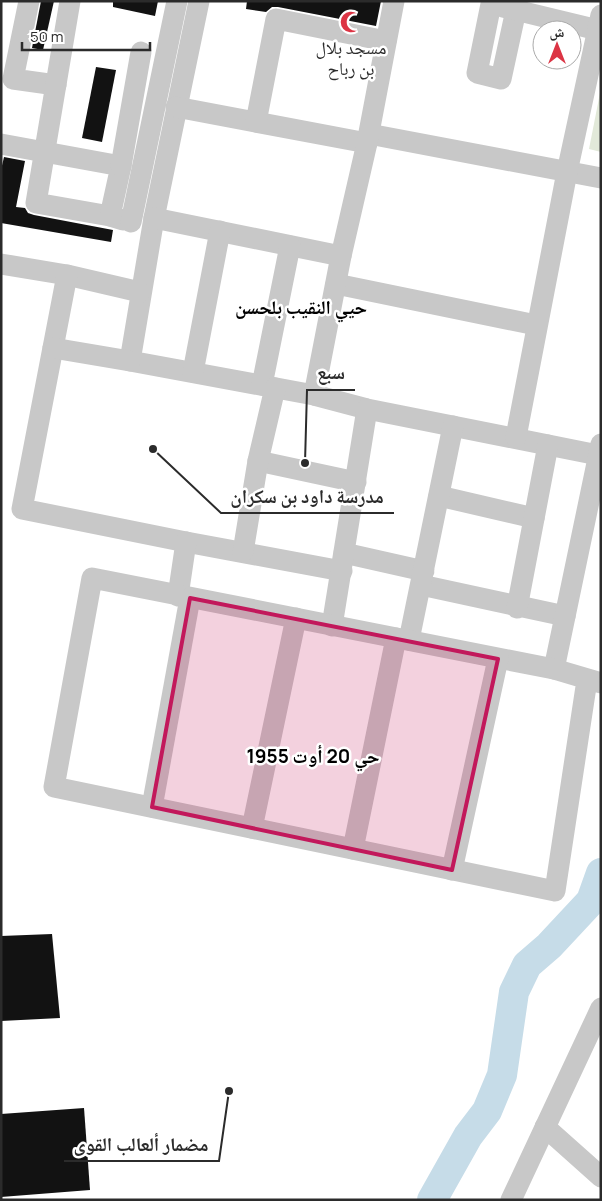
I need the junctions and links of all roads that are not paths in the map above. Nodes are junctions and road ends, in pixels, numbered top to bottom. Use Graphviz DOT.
graph roads {
  1 [pos="29,1"];
  2 [pos="70,1"];
  3 [pos="177,1"];
  4 [pos="199,1"];
  5 [pos="394,1"];
  6 [pos="485,3"];
  7 [pos="516,10"];
  8 [pos="599,23"];
  9 [pos="386,41"];
  10 [pos="141,52"];
  11 [pos="56,85"];
  12 [pos="176,107"];
  13 [pos="256,122"];
  14 [pos="368,139"];
  15 [pos="1,144"];
  16 [pos="44,151"];
  17 [pos="121,166"];
  18 [pos="567,172"];
  19 [pos="601,178"];
  20 [pos="110,216"];
  21 [pos="131,222"];
  22 [pos="153,225"];
  23 [pos="220,231"];
  24 [pos="290,246"];
  25 [pos="341,256"];
  26 [pos="1,264"];
  27 [pos="67,275"];
  28 [pos="336,284"];
  29 [pos="140,292"];
  30 [pos="536,325"];
  31 [pos="53,348"];
  32 [pos="130,360"];
  33 [pos="193,372"];
  34 [pos="269,387"];
  35 [pos="314,395"];
  36 [pos="367,409"];
  37 [pos="453,426"];
  38 [pos="516,437"];
  39 [pos="548,445"];
  40 [pos="600,449"];
  41 [pos="258,461"];
  42 [pos="356,482"];
  43 [pos="439,496"];
  44 [pos="534,518"];
  45 [pos="186,542"];
  46 [pos="243,552"];
  47 [pos="343,562"];
  48 [pos="422,578"];
  49 [pos="184,597"];
  50 [pos="517,607"];
  51 [pos="565,616"];
  52 [pos="296,618"];
  53 [pos="332,626"];
  54 [pos="402,639"];
  55 [pos="498,659"];
  56 [pos="554,669"];
  57 [pos="594,682"];
  58 [pos="152,807"];
  59 [pos="252,828"];
  60 [pos="353,849"];
  61 [pos="452,870"];
  62 [pos="601,1008"];
  63 [pos="545,1127"];
  64 [pos="601,1177"];
  65 [pos="511,1200"];
  1 -- 11 [label="street"];
  2 -- 11 [label="street"];
  3 -- 21 [label="street"];
  4 -- 12 [label="street"];
  5 -- 9 [label="street"];
  6 -- 7 [label="street"];
  6 -- 7 [label="street"];
  7 -- 8 [label="street"];
  8 -- 18 [label="street"];
  9 -- 13 [label="street"];
  9 -- 14 [label="street"];
  10 -- 17 [label="street"];
  11 -- 16 [label="street"];
  12 -- 13 [label="street"];
  12 -- 22 [label="street"];
  13 -- 14 [label="street"];
  14 -- 18 [label="street"];
  14 -- 25 [label="street"];
  15 -- 16 [label="street"];
  16 -- 17 [label="street"];
  16 -- 20 [label="street"];
  17 -- 20 [label="street"];
  18 -- 19 [label="street"];
  18 -- 30 [label="street"];
  20 -- 21 [label="street"];
  21 -- 22 [label="street"];
  22 -- 23 [label="street"];
  22 -- 29 [label="street"];
  23 -- 24 [label="street"];
  23 -- 33 [label="street"];
  24 -- 25 [label="street"];
  24 -- 34 [label="street"];
  25 -- 28 [label="street"];
  26 -- 27 [label="street"];
  27 -- 29 [label="street"];
  27 -- 31 [label="street"];
  28 -- 30 [label="street"];
  28 -- 35 [label="street"];
  29 -- 32 [label="street"];
  30 -- 38 [label="street"];
  31 -- 32 [label="street"];
  31 -- 45 [label="street"];
  32 -- 33 [label="street"];
  33 -- 34 [label="street"];
  34 -- 35 [label="street"];
  34 -- 41 [label="street"];
  35 -- 36 [label="street"];
  36 -- 37 [label="street"];
  36 -- 42 [label="street"];
  37 -- 38 [label="street"];
  37 -- 43 [label="street"];
  38 -- 39 [label="street"];
  39 -- 40 [label="street"];
  39 -- 44 [label="street"];
  40 -- 51 [label="street"];
  41 -- 42 [label="street"];
  41 -- 46 [label="street"];
  42 -- 47 [label="street"];
  43 -- 44 [label="street"];
  43 -- 48 [label="street"];
  44 -- 50 [label="street"];
  45 -- 46 [label="street"];
  45 -- 49 [label="street"];
  46 -- 47 [label="street"];
  47 -- 48 [label="street"];
  47 -- 53 [label="street"];
  48 -- 50 [label="street"];
  48 -- 54 [label="street"];
  49 -- 52 [label="street"];
  49 -- 58 [label="street"];
  49 -- 58 [label="street"];
  50 -- 51 [label="street"];
  51 -- 56 [label="street"];
  52 -- 53 [label="street"];
  52 -- 59 [label="street"];
  53 -- 54 [label="street"];
  54 -- 55 [label="street"];
  54 -- 60 [label="street"];
  55 -- 56 [label="street"];
  55 -- 61 [label="street"];
  56 -- 57 [label="street"];
  57 -- 61 [label="street"];
  58 -- 59 [label="street"];
  59 -- 60 [label="street"];
  60 -- 61 [label="street"];
  62 -- 63 [label="street"];
  63 -- 64 [label="street"];
  63 -- 65 [label="street"];
}
